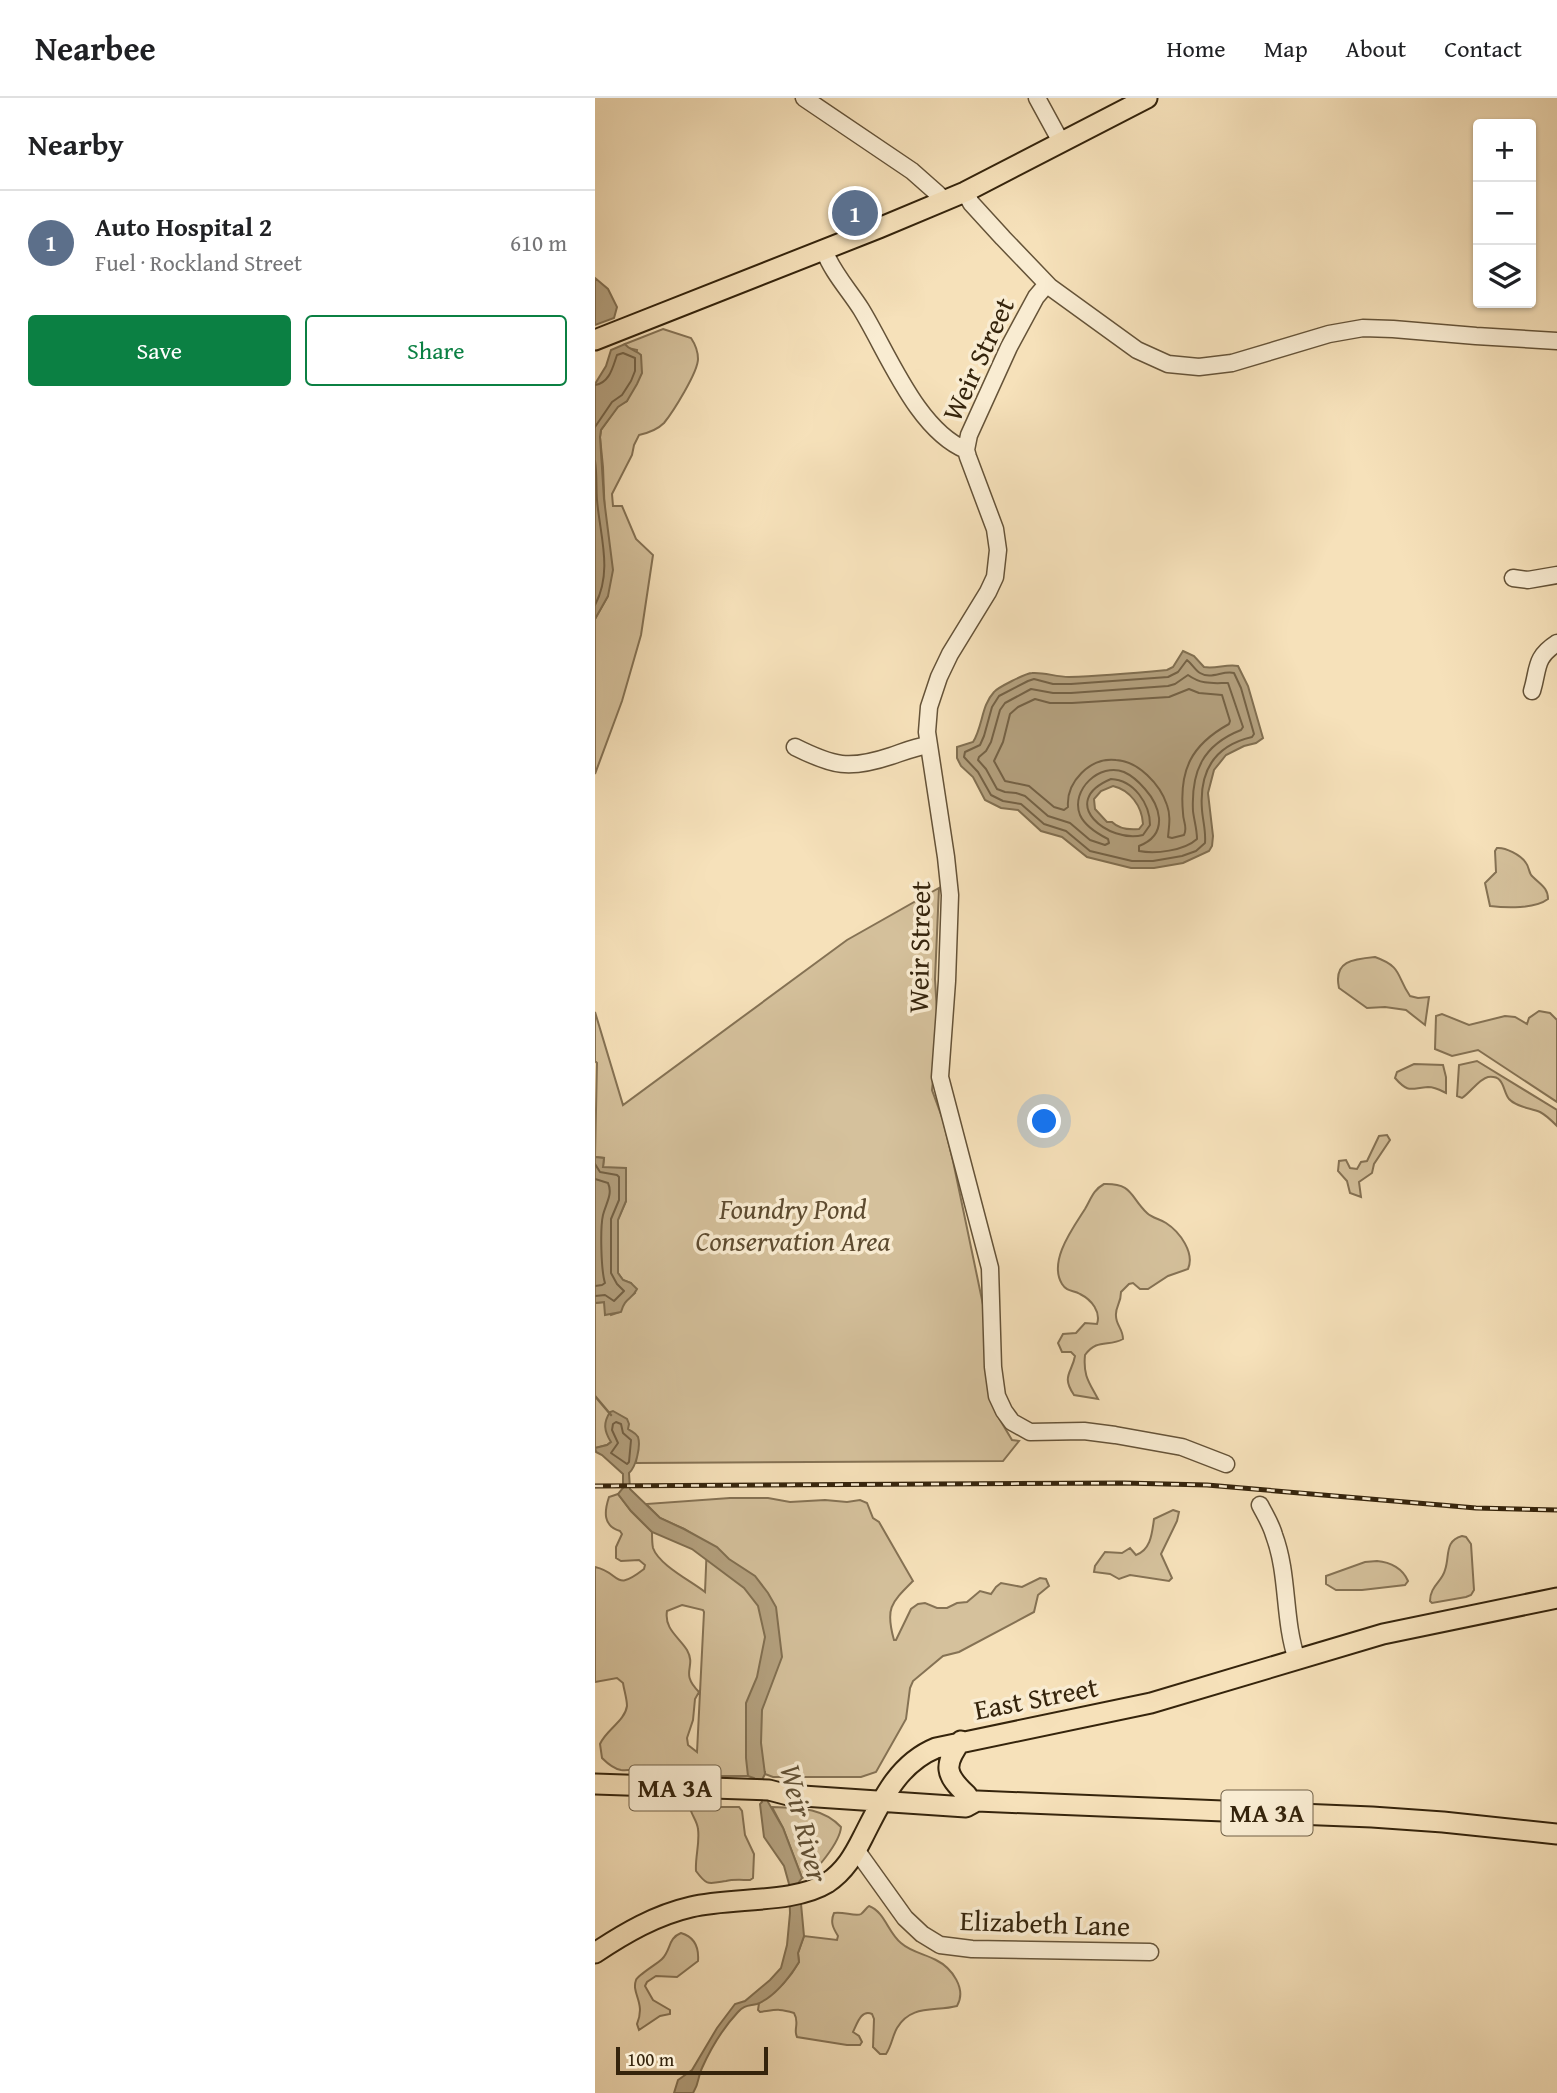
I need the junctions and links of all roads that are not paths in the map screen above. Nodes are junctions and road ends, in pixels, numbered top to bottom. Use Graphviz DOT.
graph roads {
  1 [pos="804,98"];
  2 [pos="1037,98"];
  3 [pos="1147,98"];
  4 [pos="1061,142"];
  5 [pos="965,192"];
  6 [pos="943,201"];
  7 [pos="824,250"];
  8 [pos="1047,284"];
  9 [pos="595,340"];
  10 [pos="1557,341"];
  11 [pos="966,450"];
  12 [pos="1557,575"];
  13 [pos="1513,578"];
  14 [pos="1557,643"];
  15 [pos="1532,691"];
  16 [pos="928,746"];
  17 [pos="795,747"];
  18 [pos="1226,1464"];
  19 [pos="1259,1505"];
  20 [pos="1557,1598"];
  21 [pos="1297,1660"];
  22 [pos="961,1741"];
  23 [pos="595,1784"];
  24 [pos="885,1795"];
  25 [pos="972,1798"];
  26 [pos="1557,1834"];
  27 [pos="857,1850"];
  28 [pos="595,1952"];
  29 [pos="1150,1952"];
  1 -- 6 [label="street"];
  2 -- 4 [label="street"];
  3 -- 4 [label="main road"];
  4 -- 5 [label="main road"];
  5 -- 6 [label="main road"];
  5 -- 8 [label="street"];
  6 -- 7 [label="main road"];
  7 -- 9 [label="main road"];
  7 -- 11 [label="street"];
  8 -- 10 [label="street"];
  8 -- 11 [label="street, Weir Street"];
  11 -- 16 [label="street, Weir Street"];
  12 -- 13 [label="street"];
  14 -- 15 [label="street"];
  16 -- 17 [label="street"];
  16 -- 18 [label="street, Weir Street"];
  19 -- 21 [label="street"];
  20 -- 21 [label="main road, East Street"];
  21 -- 22 [label="main road, East Street"];
  22 -- 24 [label="main road, East Street"];
  22 -- 25 [label="main road"];
  23 -- 24 [label="main road, MA 3A"];
  24 -- 25 [label="main road, MA 3A"];
  24 -- 27 [label="main road, East Street"];
  25 -- 26 [label="main road, MA 3A"];
  27 -- 28 [label="main road, East Street"];
  27 -- 29 [label="street, Elizabeth Lane"];
}
